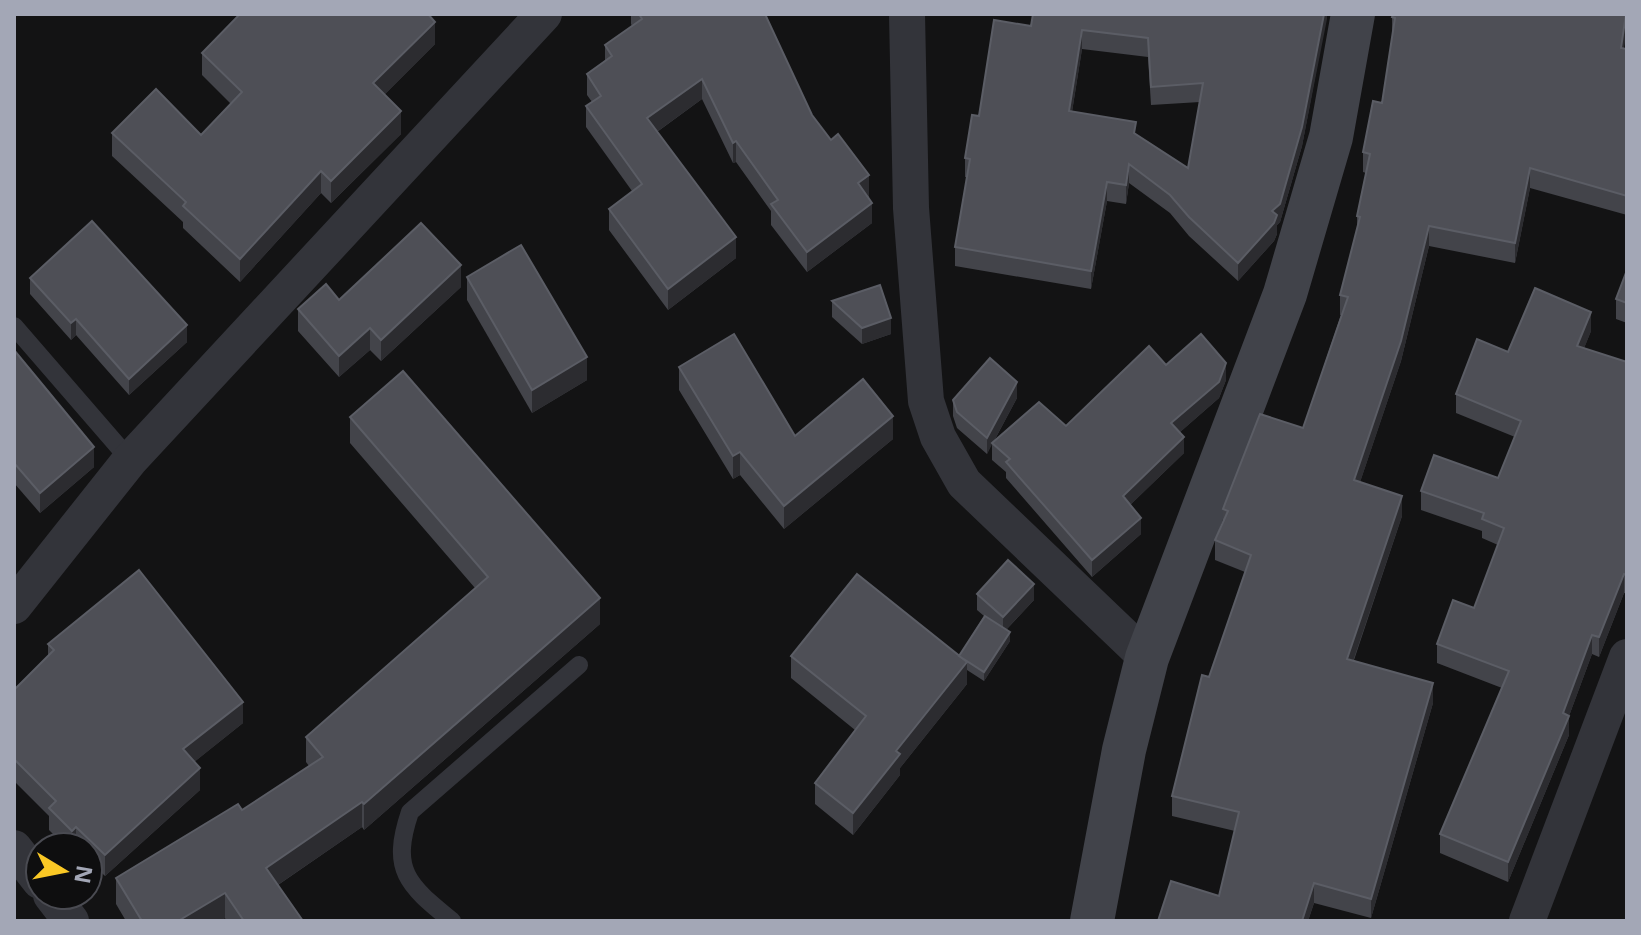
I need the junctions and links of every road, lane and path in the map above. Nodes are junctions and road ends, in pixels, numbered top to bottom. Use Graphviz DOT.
graph roads {
  1 [pos="544,14"];
  2 [pos="907,14"];
  3 [pos="1353,14"];
  4 [pos="14,326"];
  5 [pos="130,460"];
  6 [pos="14,606"];
  7 [pos="1627,657"];
  8 [pos="1147,658"];
  9 [pos="579,665"];
  10 [pos="452,921"];
  11 [pos="1092,921"];
  12 [pos="1527,921"];
  1 -- 5 [label="street"];
  2 -- 8 [label="street"];
  3 -- 8 [label="main road"];
  4 -- 5 [label="lane"];
  5 -- 6 [label="street"];
  7 -- 12 [label="street"];
  8 -- 11 [label="main road"];
  9 -- 10 [label="lane"];
}
